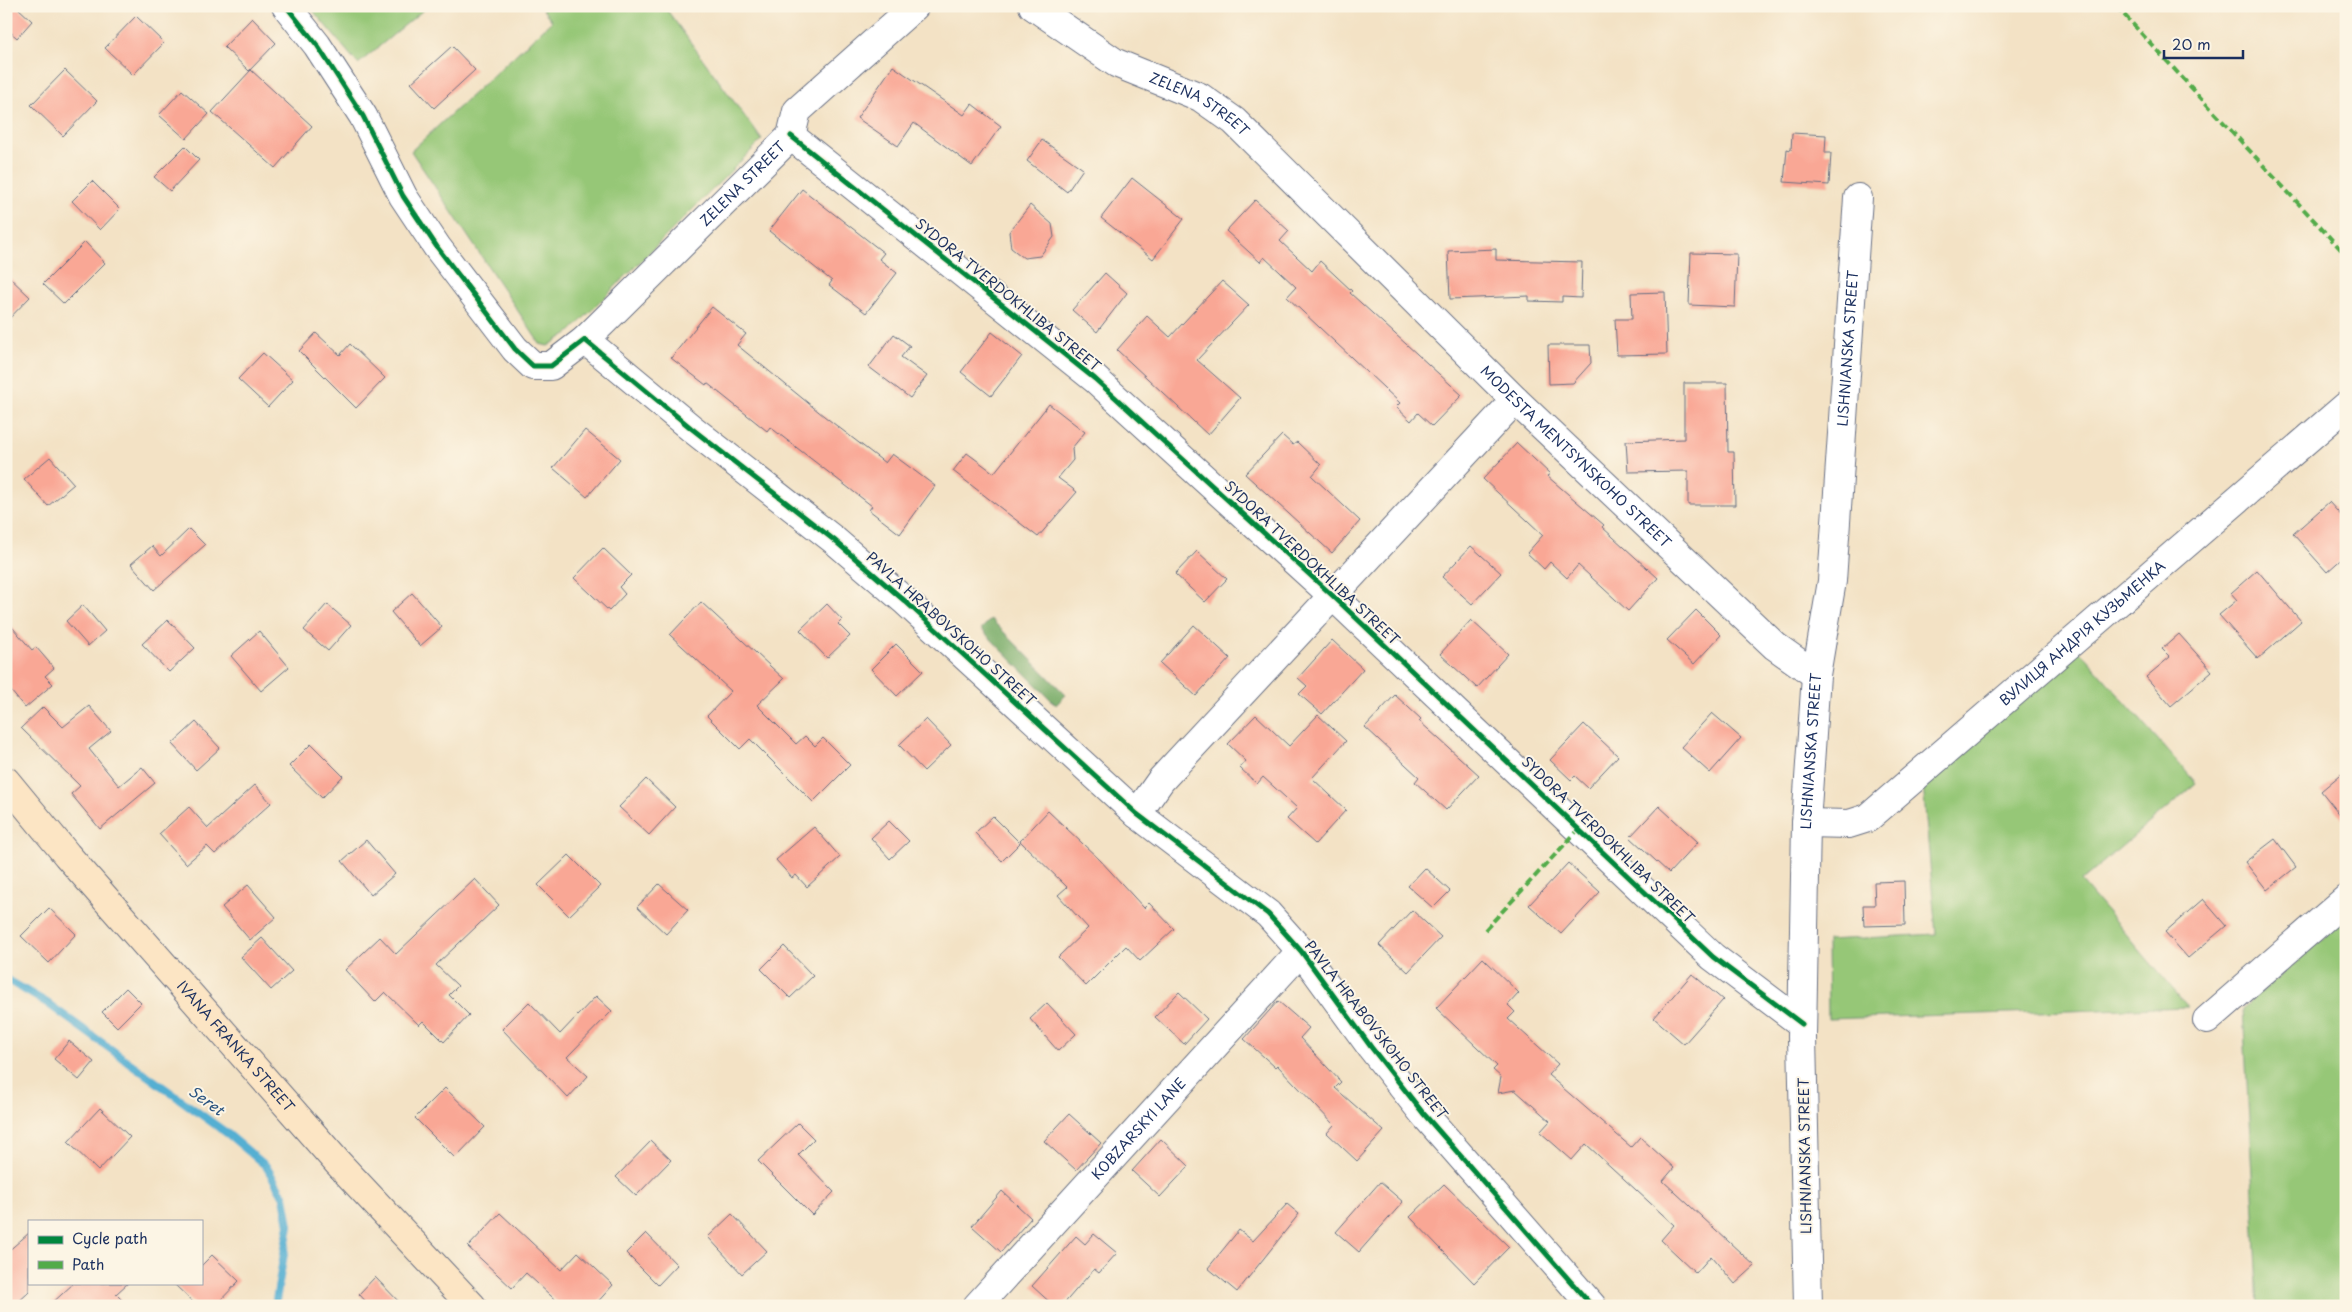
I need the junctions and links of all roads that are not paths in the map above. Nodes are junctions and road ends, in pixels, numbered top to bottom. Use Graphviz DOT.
graph roads {
  1 [pos="286,6"];
  2 [pos="915,6"];
  3 [pos="1033,6"];
  4 [pos="791,136"];
  5 [pos="1858,198"];
  6 [pos="1343,231"];
  7 [pos="585,340"];
  8 [pos="1514,400"];
  9 [pos="2346,406"];
  10 [pos="1333,596"];
  11 [pos="1816,675"];
  12 [pos="6,780"];
  13 [pos="1137,814"];
  14 [pos="1806,823"];
  15 [pos="2346,899"];
  16 [pos="1301,951"];
  17 [pos="2206,1020"];
  18 [pos="1802,1024"];
  19 [pos="472,1306"];
  20 [pos="978,1306"];
  21 [pos="1592,1306"];
  22 [pos="1808,1306"];
  1 -- 7 [label="street"];
  2 -- 4 [label="street, ZELENA STREET"];
  3 -- 6 [label="street, ZELENA STREET"];
  4 -- 7 [label="street, ZELENA STREET"];
  4 -- 10 [label="street, SYDORA TVERDOKHLIBA STREET"];
  5 -- 11 [label="street, LISHNIANSKA STREET"];
  6 -- 8 [label="street, MODESTA MENTSYNSKOHO STREET"];
  7 -- 13 [label="street, PAVLA HRABOVSKOHO STREET"];
  8 -- 10 [label="street"];
  8 -- 11 [label="street, MODESTA MENTSYNSKOHO STREET"];
  9 -- 14 [label="street, ВУЛИЦЯ АНДРІЯ КУЗЬМЕНКА"];
  10 -- 13 [label="street"];
  10 -- 18 [label="street, SYDORA TVERDOKHLIBA STREET"];
  11 -- 14 [label="street, LISHNIANSKA STREET"];
  12 -- 19 [label="main road, IVANA FRANKA STREET"];
  13 -- 16 [label="street, PAVLA HRABOVSKOHO STREET"];
  14 -- 18 [label="street, LISHNIANSKA STREET"];
  15 -- 17 [label="street"];
  16 -- 20 [label="street, KOBZARSKYI LANE"];
  16 -- 21 [label="street, PAVLA HRABOVSKOHO STREET"];
  18 -- 22 [label="street, LISHNIANSKA STREET"];
}
